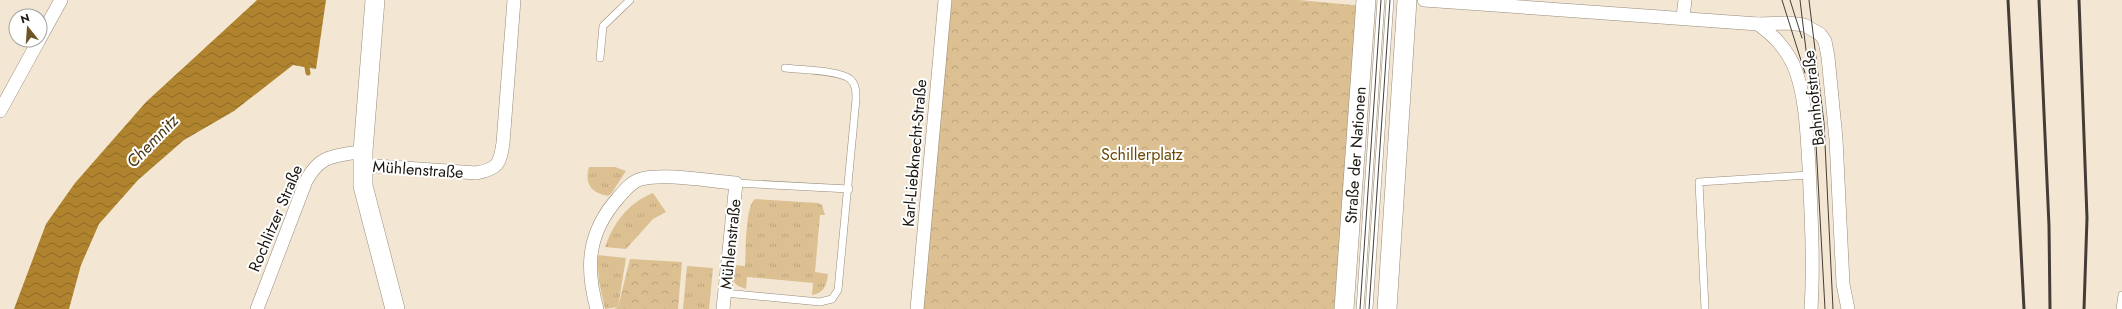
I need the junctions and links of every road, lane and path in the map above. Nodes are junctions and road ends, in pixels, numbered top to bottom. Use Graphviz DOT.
graph roads {
  1 [pos="61,0"];
  2 [pos="375,0"];
  3 [pos="514,0"];
  4 [pos="630,0"];
  5 [pos="945,0"];
  6 [pos="1366,0"];
  7 [pos="1381,0"];
  8 [pos="1390,0"];
  9 [pos="1407,0"];
  10 [pos="1424,0"];
  11 [pos="1685,0"];
  12 [pos="1683,17"];
  13 [pos="48,23"];
  14 [pos="1758,24"];
  15 [pos="34,48"];
  16 [pos="600,58"];
  17 [pos="785,68"];
  18 [pos="0,110"];
  19 [pos="362,158"];
  20 [pos="1809,175"];
  21 [pos="736,183"];
  22 [pos="1353,184"];
  23 [pos="1396,186"];
  24 [pos="849,189"];
  25 [pos="1367,201"];
  26 [pos="1377,202"];
  27 [pos="725,293"];
  28 [pos="2122,295"];
  29 [pos="257,309"];
  30 [pos="395,309"];
  31 [pos="596,309"];
  32 [pos="723,309"];
  33 [pos="916,309"];
  34 [pos="1344,309"];
  35 [pos="1360,309"];
  36 [pos="1370,309"];
  37 [pos="1387,309"];
  38 [pos="1706,309"];
  39 [pos="1811,309"];
  40 [pos="1848,309"];
  41 [pos="2120,309"];
  1 -- 13 [label="street"];
  2 -- 19 [label="main road, Mühlenstraße"];
  3 -- 19 [label="street, Mühlenstraße"];
  4 -- 16 [label="lane"];
  5 -- 33 [label="street, Karl-Liebknecht-Straße"];
  6 -- 22 [label="main road, Straße der Nationen"];
  7 -- 25 [label="lane"];
  8 -- 26 [label="lane"];
  9 -- 23 [label="main road"];
  10 -- 12 [label="street"];
  11 -- 12 [label="street"];
  12 -- 14 [label="street"];
  14 -- 20 [label="street, Bahnhofstraße"];
  14 -- 40 [label="street, Bahnhofstraße"];
  15 -- 18 [label="street"];
  17 -- 24 [label="lane"];
  19 -- 29 [label="street, Rochlitzer Straße"];
  19 -- 30 [label="main road, Mühlenstraße"];
  20 -- 38 [label="lane"];
  20 -- 39 [label="street, Bahnhofstraße"];
  21 -- 24 [label="lane"];
  21 -- 27 [label="street, Mühlenstraße"];
  21 -- 31 [label="street, Mühlenstraße"];
  22 -- 25 [label="lane"];
  22 -- 34 [label="main road, Straße der Nationen"];
  23 -- 26 [label="lane"];
  23 -- 37 [label="main road"];
  24 -- 27 [label="lane"];
  25 -- 35 [label="lane"];
  26 -- 36 [label="lane"];
  27 -- 32 [label="street, Mühlenstraße"];
  28 -- 41 [label="lane"];
}
